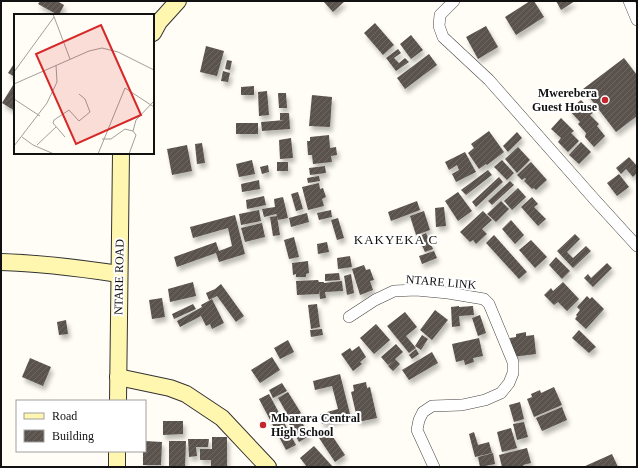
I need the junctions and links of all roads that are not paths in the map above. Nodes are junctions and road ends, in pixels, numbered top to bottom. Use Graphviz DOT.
graph roads {
  1 [pos="178,1"];
  2 [pos="454,1"];
  3 [pos="629,1"];
  4 [pos="637,20"];
  5 [pos="154,31"];
  6 [pos="121,154"];
  7 [pos="637,246"];
  8 [pos="1,262"];
  9 [pos="119,274"];
  10 [pos="349,317"];
  11 [pos="118,376"];
  12 [pos="118,400"];
  13 [pos="117,452"];
  14 [pos="117,467"];
  15 [pos="268,467"];
  16 [pos="434,467"];
  1 -- 5 [label="main road"];
  2 -- 7 [label="street"];
  3 -- 4 [label="street"];
  6 -- 9 [label="main road, NTARE ROAD"];
  8 -- 9 [label="main road"];
  9 -- 11 [label="main road, NTARE ROAD"];
  10 -- 16 [label="street, NTARE LINK"];
  11 -- 12 [label="main road, NTARE ROAD"];
  11 -- 15 [label="main road"];
  13 -- 14 [label="main road"];
}
